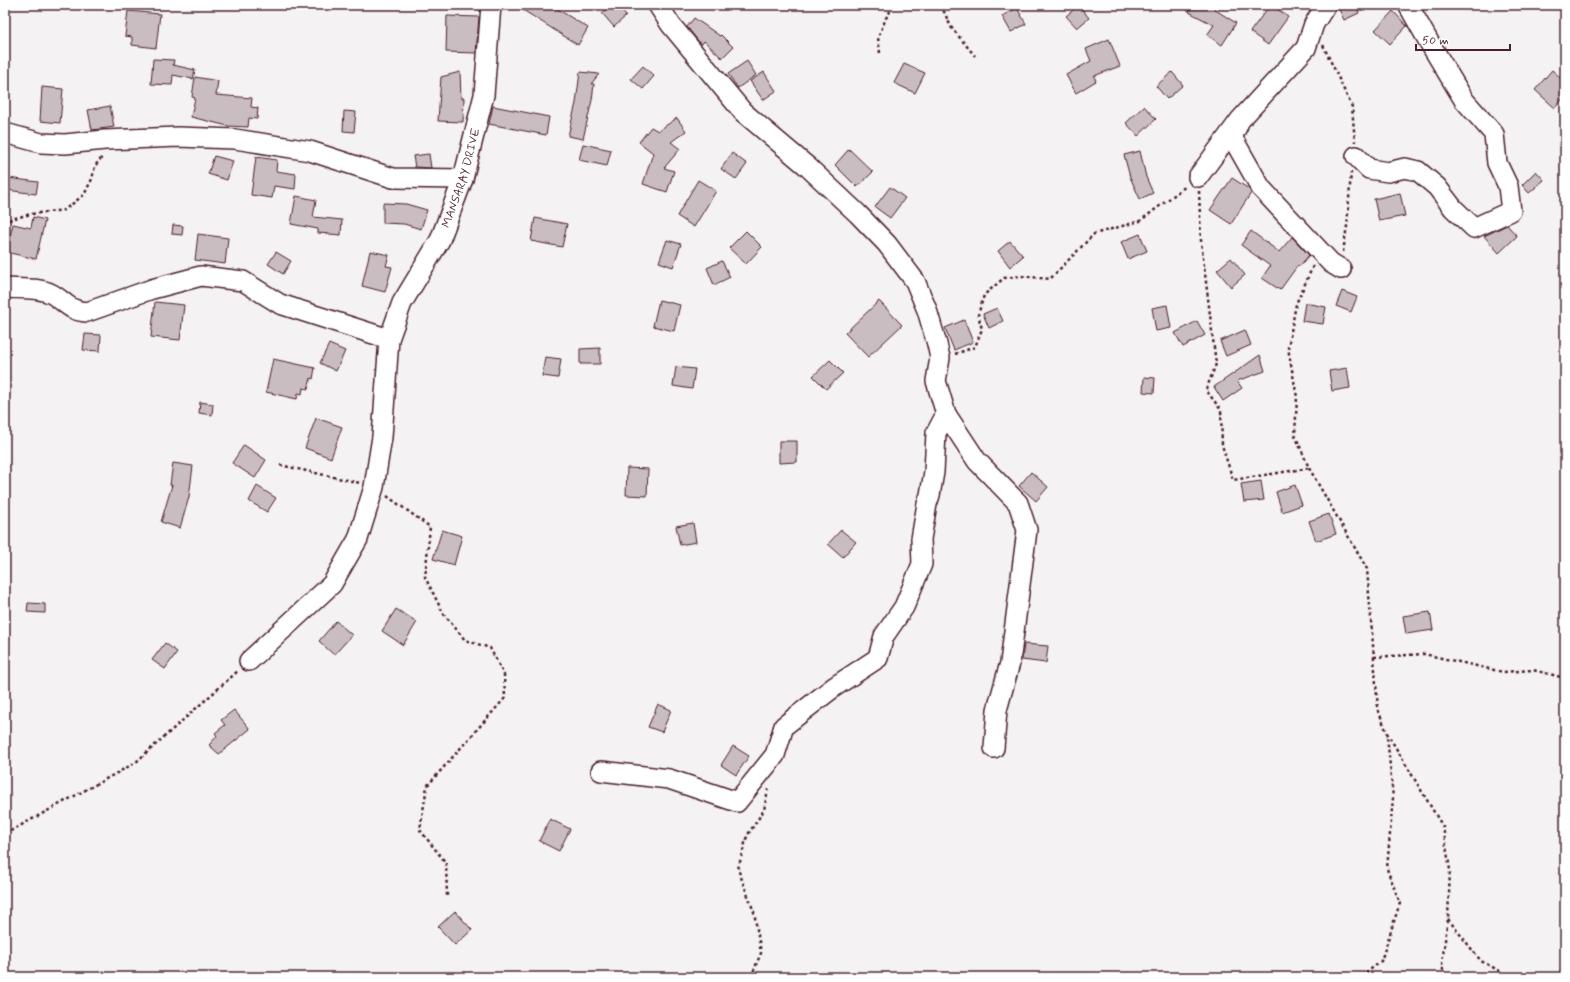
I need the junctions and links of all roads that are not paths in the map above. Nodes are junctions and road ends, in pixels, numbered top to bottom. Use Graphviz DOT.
graph roads {
  1 [pos="491,5"];
  2 [pos="658,5"];
  3 [pos="1326,5"];
  4 [pos="1408,5"];
  5 [pos="1240,120"];
  6 [pos="5,133"];
  7 [pos="1356,156"];
  8 [pos="1198,177"];
  9 [pos="463,179"];
  10 [pos="1341,269"];
  11 [pos="5,288"];
  12 [pos="389,339"];
  13 [pos="946,414"];
  14 [pos="249,661"];
  15 [pos="994,748"];
  16 [pos="602,771"];
  1 -- 9 [label="street, MANSARAY DRIVE"];
  2 -- 13 [label="street"];
  3 -- 5 [label="street"];
  4 -- 7 [label="street"];
  5 -- 8 [label="street"];
  5 -- 10 [label="street"];
  6 -- 9 [label="street"];
  9 -- 12 [label="street, MANSARAY DRIVE"];
  11 -- 12 [label="street"];
  12 -- 14 [label="street, MANSARAY DRIVE"];
  13 -- 15 [label="street"];
  13 -- 16 [label="street"];
}
